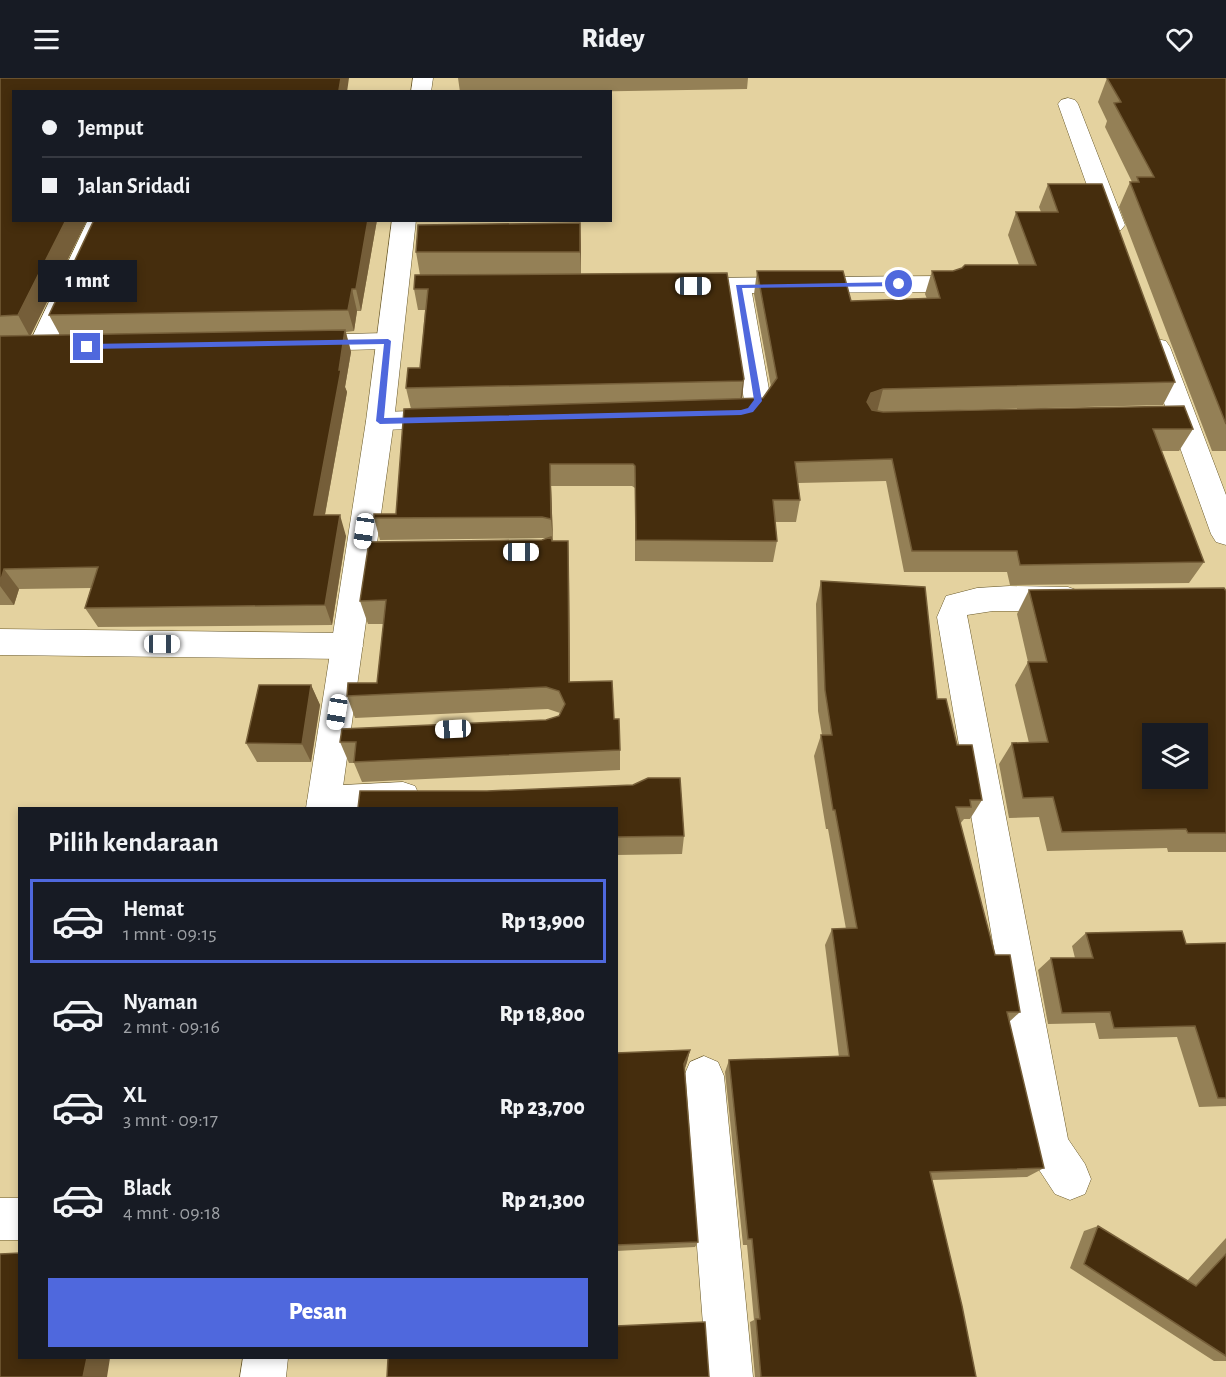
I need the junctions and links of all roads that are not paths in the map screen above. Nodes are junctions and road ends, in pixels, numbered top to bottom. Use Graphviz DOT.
graph roads {
  1 [pos="1068,104"];
  2 [pos="99,222"];
  3 [pos="404,222"];
  4 [pos="1121,249"];
  5 [pos="945,284"];
  6 [pos="667,286"];
  7 [pos="738,286"];
  8 [pos="1150,327"];
  9 [pos="388,341"];
  10 [pos="280,343"];
  11 [pos="42,348"];
  12 [pos="694,414"];
  13 [pos="473,419"];
  14 [pos="380,421"];
  15 [pos="1196,453"];
  16 [pos="1226,453"];
  17 [pos="1226,534"];
  18 [pos="1099,598"];
  19 [pos="0,642"];
  20 [pos="347,646"];
  21 [pos="369,733"];
  22 [pos="333,735"];
  23 [pos="430,796"];
  24 [pos="323,805"];
  25 [pos="704,1077"];
  26 [pos="1070,1179"];
  27 [pos="0,1219"];
  28 [pos="18,1219"];
  29 [pos="266,1359"];
  30 [pos="263,1377"];
  31 [pos="730,1377"];
  1 -- 4 [label="street"];
  2 -- 11 [label="street"];
  3 -- 9 [label="street"];
  5 -- 7 [label="street"];
  6 -- 7 [label="street"];
  7 -- 12 [label="street"];
  8 -- 15 [label="street"];
  9 -- 10 [label="street"];
  9 -- 14 [label="street"];
  13 -- 14 [label="street"];
  14 -- 20 [label="street"];
  15 -- 16 [label="street"];
  15 -- 17 [label="street"];
  18 -- 26 [label="street"];
  19 -- 20 [label="street"];
  20 -- 22 [label="street"];
  21 -- 22 [label="street"];
  22 -- 24 [label="street"];
  23 -- 24 [label="street"];
  25 -- 31 [label="street"];
  27 -- 28 [label="street"];
  29 -- 30 [label="street"];
}
